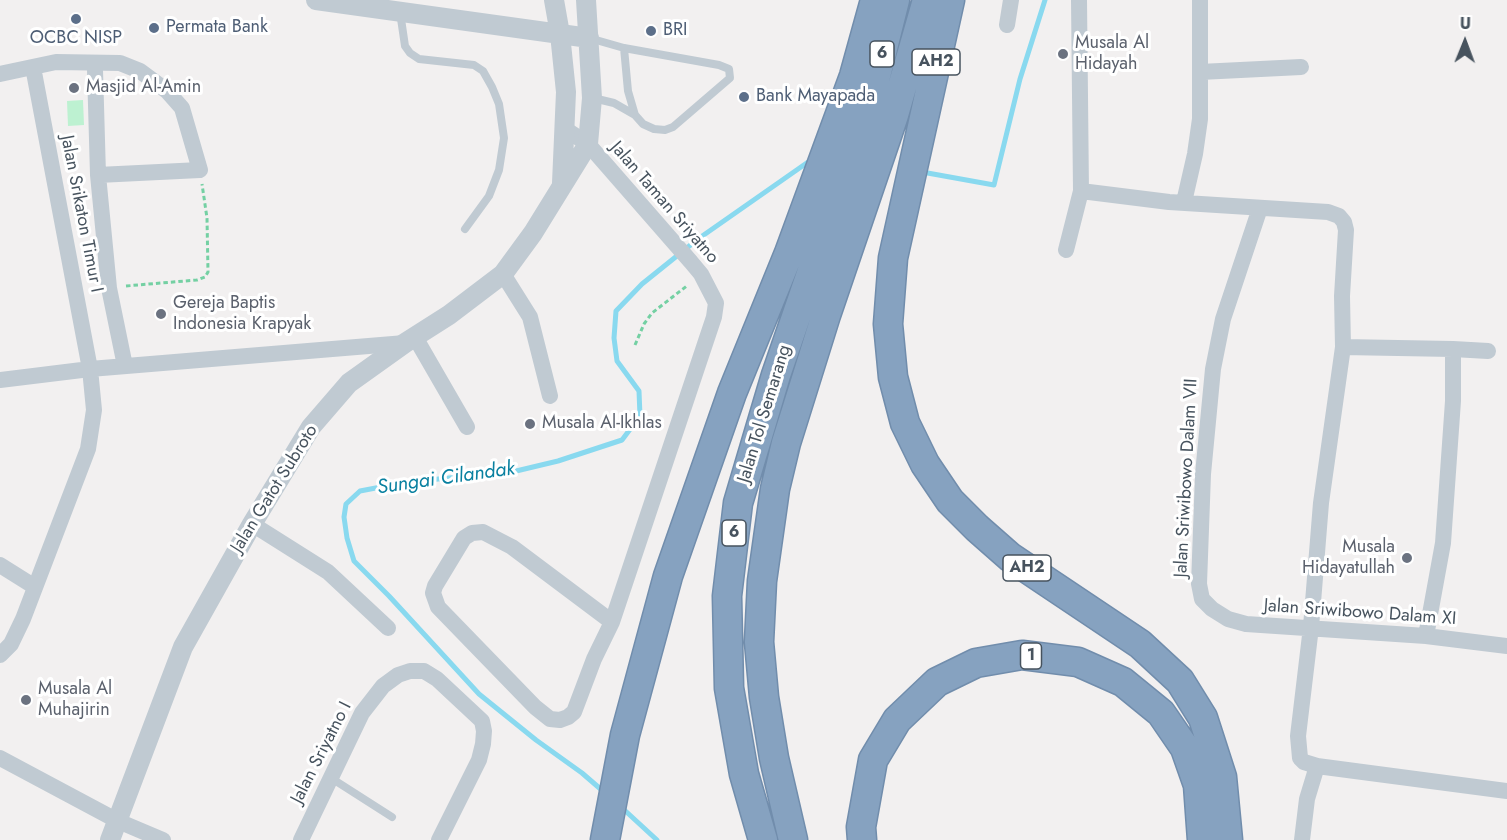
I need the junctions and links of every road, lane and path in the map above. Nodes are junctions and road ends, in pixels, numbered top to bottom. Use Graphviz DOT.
graph roads {
  1 [pos="316,0"];
  2 [pos="554,0"];
  3 [pos="586,0"];
  4 [pos="876,0"];
  5 [pos="895,0"];
  6 [pos="927,0"];
  7 [pos="950,0"];
  8 [pos="1011,0"];
  9 [pos="1079,0"];
  10 [pos="1200,0"];
  11 [pos="400,11"];
  12 [pos="1007,25"];
  13 [pos="560,34"];
  14 [pos="589,38"];
  15 [pos="624,48"];
  16 [pos="33,67"];
  17 [pos="1301,67"];
  18 [pos="95,70"];
  19 [pos="1200,72"];
  20 [pos="0,74"];
  21 [pos="592,98"];
  22 [pos="881,111"];
  23 [pos="635,115"];
  24 [pos="565,129"];
  25 [pos="588,144"];
  26 [pos="200,170"];
  27 [pos="98,175"];
  28 [pos="562,186"];
  29 [pos="1082,191"];
  30 [pos="1184,202"];
  31 [pos="1260,208"];
  32 [pos="465,229"];
  33 [pos="838,238"];
  34 [pos="1066,250"];
  35 [pos="696,268"];
  36 [pos="503,274"];
  37 [pos="110,288"];
  38 [pos="410,340"];
  39 [pos="635,345"];
  40 [pos="1343,347"];
  41 [pos="1453,350"];
  42 [pos="1488,351"];
  43 [pos="125,366"];
  44 [pos="90,369"];
  45 [pos="0,380"];
  46 [pos="550,396"];
  47 [pos="467,427"];
  48 [pos="252,524"];
  49 [pos="0,566"];
  50 [pos="35,587"];
  51 [pos="1212,609"];
  52 [pos="612,622"];
  53 [pos="1311,627"];
  54 [pos="388,628"];
  55 [pos="1426,636"];
  56 [pos="1507,646"];
  57 [pos="0,655"];
  58 [pos="0,758"];
  59 [pos="1317,766"];
  60 [pos="331,778"];
  61 [pos="1507,791"];
  62 [pos="392,817"];
  63 [pos="118,821"];
  64 [pos="110,840"];
  65 [pos="163,840"];
  66 [pos="301,840"];
  67 [pos="439,840"];
  68 [pos="605,840"];
  69 [pos="763,840"];
  70 [pos="793,840"];
  71 [pos="862,840"];
  72 [pos="1202,840"];
  73 [pos="1228,840"];
  74 [pos="1302,840"];
  1 -- 11 [label="street"];
  2 -- 13 [label="street, Jalan Gatot Subroto"];
  3 -- 14 [label="street, Jalan Gatot Subroto"];
  4 -- 68 [label="highway"];
  5 -- 22 [label="highway, Jalan Tol Semarang / 6"];
  6 -- 22 [label="highway, Jalan Tol Semarang / 6"];
  7 -- 73 [label="highway, AH2"];
  8 -- 12 [label="street"];
  9 -- 29 [label="street"];
  10 -- 19 [label="street"];
  11 -- 13 [label="street"];
  11 -- 32 [label="lane"];
  13 -- 14 [label="street"];
  13 -- 24 [label="street, Jalan Gatot Subroto"];
  14 -- 15 [label="lane"];
  14 -- 21 [label="street, Jalan Gatot Subroto"];
  15 -- 23 [label="lane"];
  15 -- 23 [label="lane"];
  16 -- 20 [label="street"];
  16 -- 26 [label="street"];
  16 -- 44 [label="street, Jalan Srikaton Timur I"];
  17 -- 19 [label="street"];
  18 -- 27 [label="street, Jalan Srikaton Timur I"];
  19 -- 30 [label="street"];
  21 -- 23 [label="lane"];
  21 -- 25 [label="street, Jalan Gatot Subroto"];
  22 -- 33 [label="highway, Jalan Tol Semarang / 6"];
  24 -- 25 [label="street, Jalan Taman Sriyatno"];
  24 -- 28 [label="street, Jalan Gatot Subroto"];
  25 -- 28 [label="street, Jalan Gatot Subroto"];
  25 -- 35 [label="street, Jalan Taman Sriyatno"];
  26 -- 27 [label="street"];
  26 -- 37 [label="path, Jalan Srikaton Timur I"];
  27 -- 37 [label="street, Jalan Srikaton Timur I"];
  28 -- 36 [label="street, Jalan Gatot Subroto"];
  29 -- 30 [label="street"];
  29 -- 34 [label="street"];
  30 -- 31 [label="street"];
  31 -- 40 [label="street"];
  31 -- 51 [label="street, Jalan Sriwibowo Dalam VII"];
  33 -- 69 [label="highway, Jalan Tol Semarang / 6"];
  33 -- 70 [label="highway, Jalan Tol Semarang / 6"];
  35 -- 39 [label="path"];
  35 -- 52 [label="street, Jalan Taman Sriyatno"];
  36 -- 38 [label="street, Jalan Gatot Subroto"];
  36 -- 46 [label="street"];
  37 -- 43 [label="street, Jalan Srikaton Timur I"];
  38 -- 43 [label="street"];
  38 -- 47 [label="street"];
  38 -- 48 [label="street, Jalan Gatot Subroto"];
  40 -- 41 [label="street"];
  40 -- 53 [label="street"];
  41 -- 42 [label="street"];
  41 -- 55 [label="street"];
  43 -- 44 [label="street"];
  44 -- 45 [label="street"];
  44 -- 50 [label="street, Jalan Srikaton Timur I"];
  48 -- 54 [label="street"];
  48 -- 63 [label="street, Jalan Gatot Subroto"];
  49 -- 50 [label="street"];
  50 -- 57 [label="street, Jalan Srikaton Timur I"];
  51 -- 53 [label="street, Jalan Sriwibowo Dalam XI"];
  52 -- 52 [label="street, Jalan Taman Sriyatno"];
  53 -- 55 [label="street, Jalan Sriwibowo Dalam XI"];
  53 -- 59 [label="street"];
  55 -- 56 [label="street, Jalan Sriwibowo Dalam XI"];
  58 -- 63 [label="street"];
  59 -- 61 [label="street"];
  59 -- 74 [label="street"];
  60 -- 62 [label="lane"];
  60 -- 66 [label="street, Jalan Sriyatno I"];
  60 -- 67 [label="street, Jalan Sriyatno I"];
  63 -- 64 [label="street, Jalan Gatot Subroto"];
  63 -- 65 [label="street"];
  71 -- 72 [label="highway, 1"];
}
